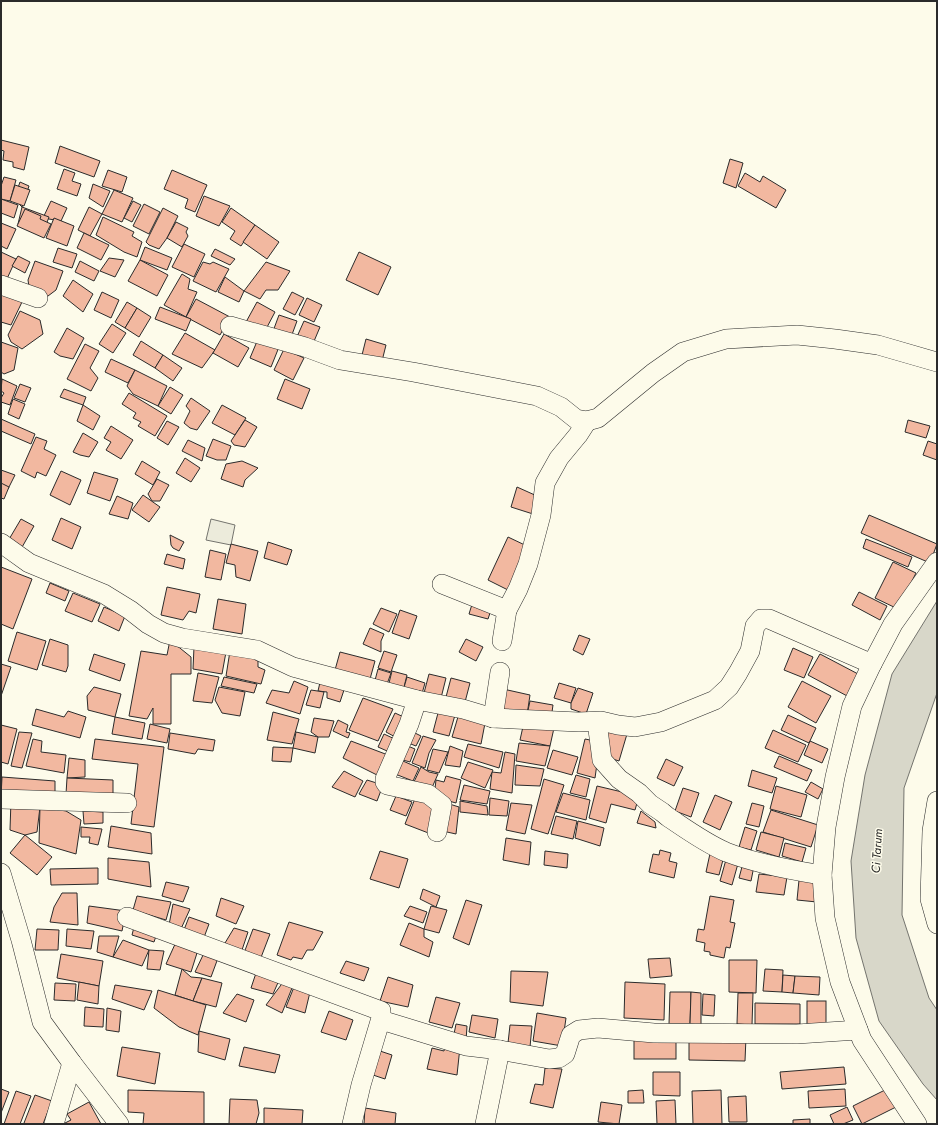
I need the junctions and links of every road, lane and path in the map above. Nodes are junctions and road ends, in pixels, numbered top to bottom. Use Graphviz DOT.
graph roads {
  1 [pos="1,285"];
  2 [pos="38,298"];
  3 [pos="230,326"];
  4 [pos="937,362"];
  5 [pos="587,421"];
  6 [pos="1,543"];
  7 [pos="937,562"];
  8 [pos="442,584"];
  9 [pos="507,610"];
  10 [pos="502,642"];
  11 [pos="872,664"];
  12 [pos="500,672"];
  13 [pos="417,700"];
  14 [pos="493,718"];
  15 [pos="597,722"];
  16 [pos="1,799"];
  17 [pos="937,801"];
  18 [pos="127,803"];
  19 [pos="436,832"];
  20 [pos="1,873"];
  21 [pos="822,875"];
  22 [pos="127,917"];
  23 [pos="937,924"];
  24 [pos="381,1020"];
  25 [pos="858,1030"];
  26 [pos="500,1050"];
  27 [pos="72,1063"];
  28 [pos="54,1124"];
  29 [pos="119,1124"];
  30 [pos="352,1124"];
  31 [pos="485,1124"];
  32 [pos="917,1124"];
  1 -- 2 [label="street"];
  3 -- 5 [label="street"];
  4 -- 5 [label="street"];
  5 -- 9 [label="street"];
  6 -- 13 [label="street"];
  7 -- 11 [label="street"];
  8 -- 9 [label="street"];
  9 -- 10 [label="street"];
  11 -- 14 [label="street"];
  11 -- 21 [label="street"];
  12 -- 14 [label="street"];
  13 -- 14 [label="street"];
  13 -- 19 [label="street"];
  15 -- 21 [label="street"];
  16 -- 18 [label="street"];
  17 -- 23 [label="street"];
  20 -- 27 [label="street"];
  21 -- 25 [label="street"];
  22 -- 24 [label="street"];
  24 -- 26 [label="street"];
  24 -- 30 [label="street"];
  25 -- 26 [label="street"];
  25 -- 32 [label="street"];
  26 -- 31 [label="street"];
  27 -- 28 [label="street"];
  27 -- 29 [label="street"];
}
